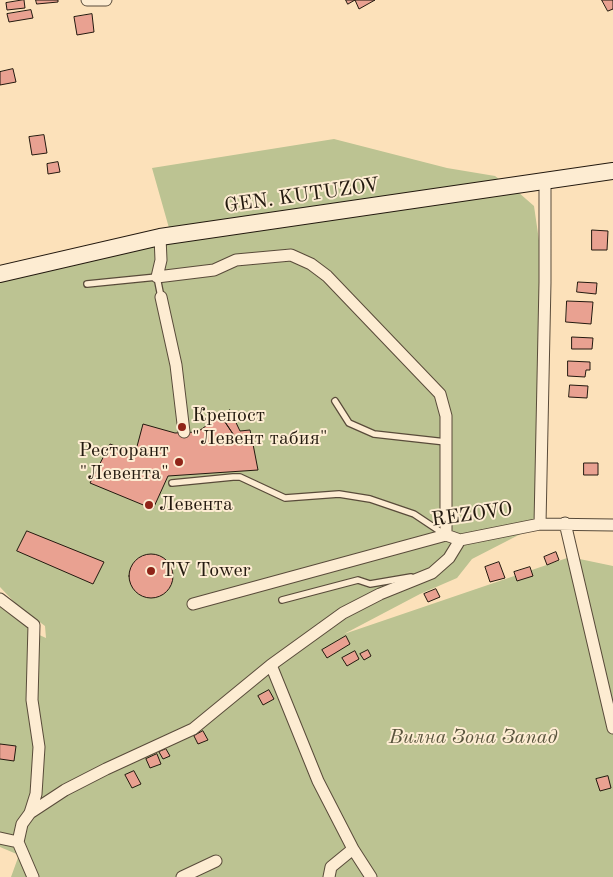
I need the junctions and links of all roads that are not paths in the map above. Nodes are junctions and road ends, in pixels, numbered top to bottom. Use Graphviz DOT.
graph roads {
  1 [pos="86,0"];
  2 [pos="106,0"];
  3 [pos="613,171"];
  4 [pos="545,180"];
  5 [pos="160,237"];
  6 [pos="0,274"];
  7 [pos="157,277"];
  8 [pos="87,284"];
  9 [pos="161,297"];
  10 [pos="335,401"];
  11 [pos="184,432"];
  12 [pos="446,442"];
  13 [pos="172,483"];
  14 [pos="565,523"];
  15 [pos="540,524"];
  16 [pos="613,525"];
  17 [pos="446,535"];
  18 [pos="460,540"];
  19 [pos="432,573"];
  20 [pos="0,599"];
  21 [pos="282,600"];
  22 [pos="193,604"];
  23 [pos="271,665"];
  24 [pos="613,728"];
  25 [pos="30,813"];
  26 [pos="0,838"];
  27 [pos="18,842"];
  28 [pos="353,849"];
  29 [pos="216,861"];
  30 [pos="33,877"];
  31 [pos="182,877"];
  32 [pos="329,877"];
  33 [pos="371,877"];
  1 -- 2 [label="street"];
  3 -- 4 [label="street, GEN. KUTUZOV"];
  4 -- 5 [label="street, GEN. KUTUZOV"];
  4 -- 15 [label="street, REZOVO"];
  5 -- 6 [label="street, GEN. KUTUZOV"];
  5 -- 7 [label="street"];
  7 -- 8 [label="lane"];
  7 -- 9 [label="lane"];
  7 -- 12 [label="street"];
  9 -- 11 [label="street"];
  10 -- 12 [label="lane"];
  12 -- 17 [label="street"];
  13 -- 17 [label="lane"];
  14 -- 15 [label="street"];
  14 -- 16 [label="street"];
  14 -- 24 [label="street"];
  15 -- 18 [label="street, REZOVO"];
  17 -- 18 [label="street, REZOVO"];
  17 -- 22 [label="street, REZOVO"];
  18 -- 19 [label="street"];
  19 -- 21 [label="lane"];
  19 -- 23 [label="street"];
  20 -- 25 [label="street"];
  23 -- 25 [label="street"];
  23 -- 28 [label="street"];
  25 -- 27 [label="street"];
  26 -- 27 [label="street"];
  27 -- 30 [label="street"];
  28 -- 32 [label="street"];
  28 -- 33 [label="street"];
  29 -- 31 [label="street"];
}
